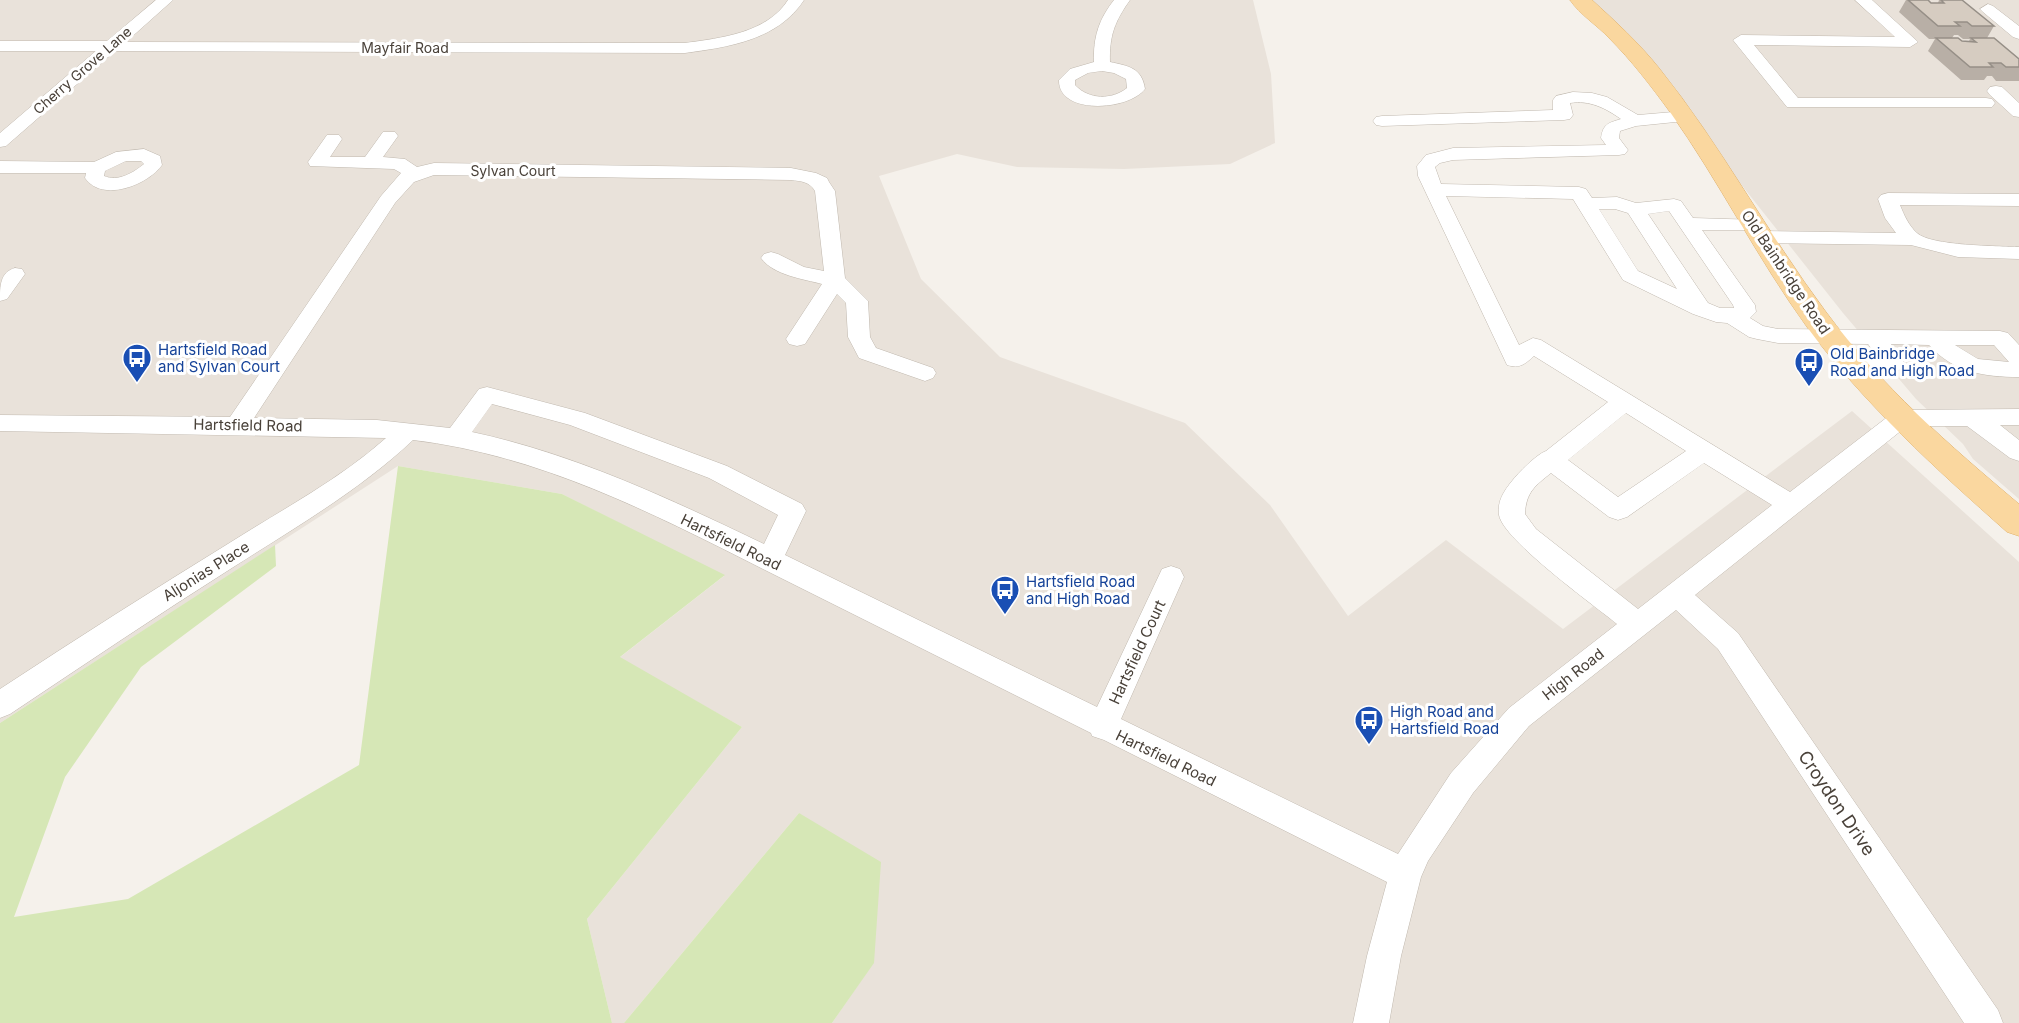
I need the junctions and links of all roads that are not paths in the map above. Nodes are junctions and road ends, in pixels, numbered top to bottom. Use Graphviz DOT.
graph roads {
  1 [pos="165,0"];
  2 [pos="796,0"];
  3 [pos="1122,0"];
  4 [pos="1580,0"];
  5 [pos="1863,0"];
  6 [pos="2014,10"];
  7 [pos="2019,34"];
  8 [pos="0,45"];
  9 [pos="110,46"];
  10 [pos="1102,66"];
  11 [pos="2019,91"];
  12 [pos="1986,103"];
  13 [pos="2019,112"];
  14 [pos="1684,116"];
  15 [pos="1382,121"];
  16 [pos="1634,121"];
  17 [pos="389,136"];
  18 [pos="333,139"];
  19 [pos="0,142"];
  20 [pos="371,162"];
  21 [pos="0,167"];
  22 [pos="98,168"];
  23 [pos="416,174"];
  24 [pos="1434,190"];
  25 [pos="2019,200"];
  26 [pos="1586,204"];
  27 [pos="1635,209"];
  28 [pos="1688,224"];
  29 [pos="1756,230"];
  30 [pos="1911,239"];
  31 [pos="2019,252"];
  32 [pos="771,258"];
  33 [pos="15,273"];
  34 [pos="835,280"];
  35 [pos="0,294"];
  36 [pos="1701,310"];
  37 [pos="1732,316"];
  38 [pos="1829,336"];
  39 [pos="1874,336"];
  40 [pos="1935,338"];
  41 [pos="797,339"];
  42 [pos="2019,358"];
  43 [pos="1853,364"];
  44 [pos="2019,369"];
  45 [pos="925,373"];
  46 [pos="1623,403"];
  47 [pos="2019,417"];
  48 [pos="1902,418"];
  49 [pos="1973,418"];
  50 [pos="0,423"];
  51 [pos="237,425"];
  52 [pos="406,432"];
  53 [pos="455,438"];
  54 [pos="1705,450"];
  55 [pos="2019,452"];
  56 [pos="1549,459"];
  57 [pos="1790,504"];
  58 [pos="2019,523"];
  59 [pos="769,560"];
  60 [pos="1172,577"];
  61 [pos="1676,594"];
  62 [pos="1637,624"];
  63 [pos="0,705"];
  64 [pos="1103,727"];
  65 [pos="1405,874"];
  66 [pos="1371,1023"];
  67 [pos="1985,1023"];
  1 -- 9 [label="street, Cherry Grove Lane"];
  2 -- 9 [label="street, Mayfair Road"];
  3 -- 10 [label="street"];
  4 -- 14 [label="main road, Old Bainbridge Road"];
  5 -- 12 [label="street"];
  6 -- 7 [label="street"];
  8 -- 9 [label="street, Mayfair Road"];
  9 -- 19 [label="street, Cherry Grove Lane"];
  11 -- 13 [label="street"];
  14 -- 16 [label="street"];
  14 -- 29 [label="main road, Old Bainbridge Road"];
  15 -- 16 [label="street"];
  16 -- 24 [label="street"];
  17 -- 20 [label="street"];
  18 -- 20 [label="street"];
  20 -- 23 [label="street"];
  21 -- 22 [label="street"];
  23 -- 34 [label="street, Sylvan Court"];
  23 -- 51 [label="street"];
  24 -- 26 [label="street"];
  24 -- 46 [label="street"];
  25 -- 30 [label="street"];
  26 -- 27 [label="street"];
  26 -- 36 [label="street"];
  27 -- 28 [label="street"];
  27 -- 36 [label="street"];
  28 -- 29 [label="street"];
  28 -- 37 [label="street"];
  29 -- 30 [label="street"];
  29 -- 38 [label="main road, Old Bainbridge Road"];
  30 -- 31 [label="street"];
  32 -- 34 [label="street"];
  33 -- 35 [label="street"];
  34 -- 41 [label="street"];
  34 -- 45 [label="street"];
  36 -- 37 [label="street"];
  37 -- 38 [label="street"];
  38 -- 39 [label="street"];
  38 -- 43 [label="main road, Old Bainbridge Road"];
  39 -- 40 [label="street"];
  39 -- 43 [label="street"];
  40 -- 42 [label="street"];
  40 -- 44 [label="street"];
  43 -- 48 [label="main road, Old Bainbridge Road"];
  46 -- 54 [label="street"];
  46 -- 56 [label="street"];
  47 -- 49 [label="street"];
  48 -- 49 [label="street"];
  48 -- 57 [label="street, High Road"];
  48 -- 58 [label="main road, Old Bainbridge Road"];
  49 -- 55 [label="street"];
  50 -- 51 [label="street, Hartsfield Road"];
  51 -- 52 [label="street, Hartsfield Road"];
  52 -- 53 [label="street, Hartsfield Road"];
  52 -- 63 [label="street, Aljonias Place"];
  53 -- 59 [label="street, Hartsfield Road"];
  53 -- 59 [label="street"];
  54 -- 56 [label="street"];
  54 -- 57 [label="street"];
  56 -- 62 [label="street"];
  57 -- 61 [label="street, High Road"];
  59 -- 64 [label="street, Hartsfield Road"];
  60 -- 64 [label="street, Hartsfield Court"];
  61 -- 62 [label="street, High Road"];
  61 -- 67 [label="street, Croydon Drive"];
  62 -- 65 [label="street, High Road"];
  64 -- 65 [label="street, Hartsfield Road"];
  65 -- 66 [label="street, High Road"];
}
